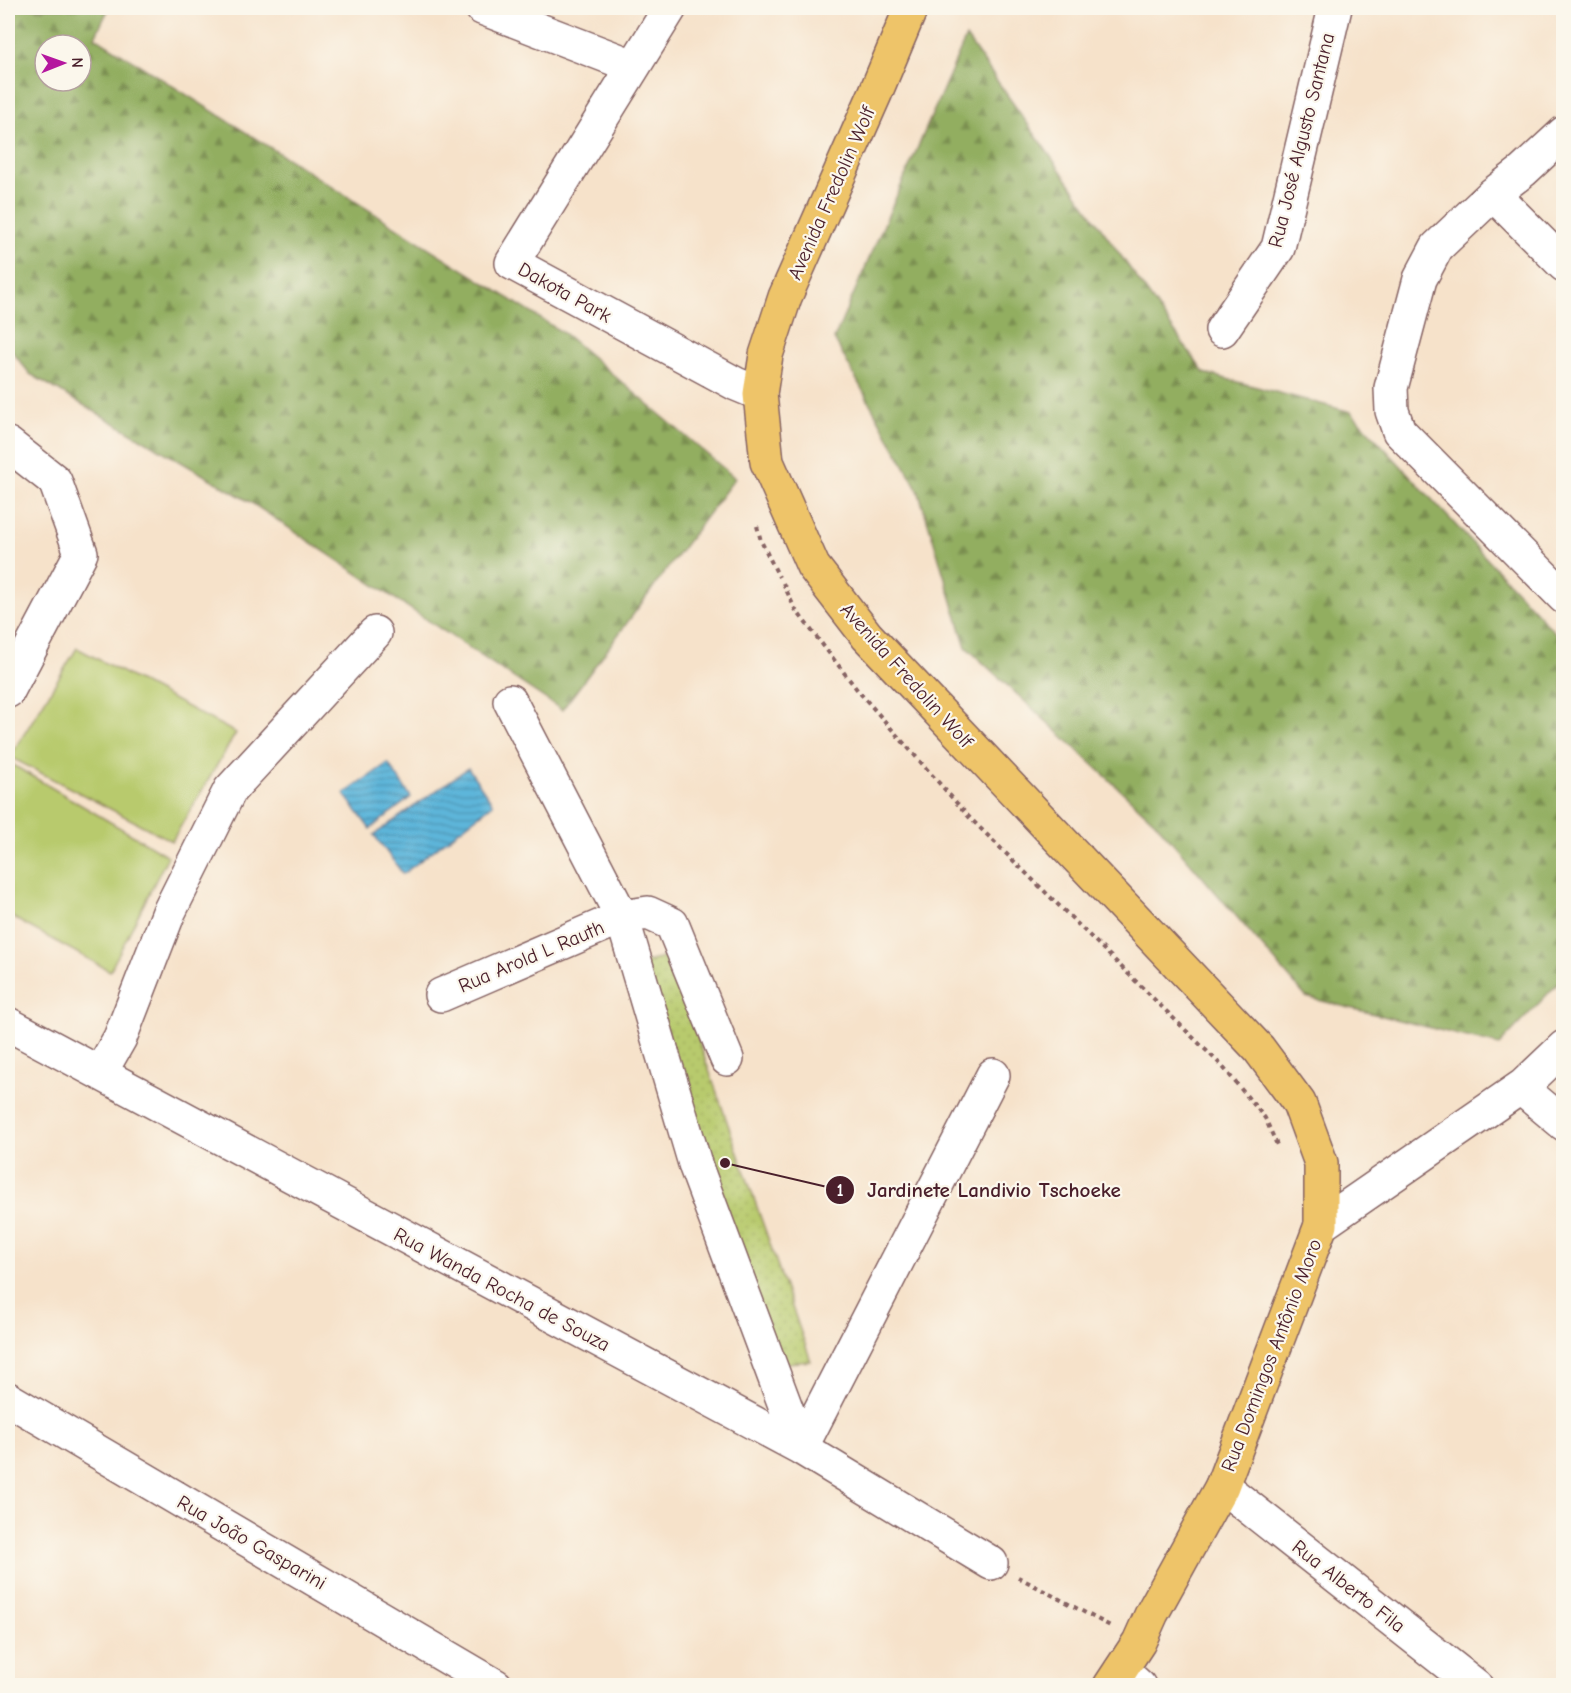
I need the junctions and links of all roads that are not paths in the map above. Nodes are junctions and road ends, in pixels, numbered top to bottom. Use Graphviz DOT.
graph roads {
  1 [pos="482,8"];
  2 [pos="669,8"];
  3 [pos="911,8"];
  4 [pos="1335,8"];
  5 [pos="633,66"];
  6 [pos="1563,133"];
  7 [pos="1493,194"];
  8 [pos="1563,265"];
  9 [pos="1222,330"];
  10 [pos="760,393"];
  11 [pos="8,444"];
  12 [pos="1563,597"];
  13 [pos="375,633"];
  14 [pos="8,691"];
  15 [pos="510,701"];
  16 [pos="622,917"];
  17 [pos="441,995"];
  18 [pos="8,1024"];
  19 [pos="1563,1047"];
  20 [pos="727,1059"];
  21 [pos="100,1074"];
  22 [pos="993,1074"];
  23 [pos="1521,1088"];
  24 [pos="1563,1124"];
  25 [pos="1321,1225"];
  26 [pos="8,1399"];
  27 [pos="801,1448"];
  28 [pos="1222,1486"];
  29 [pos="991,1563"];
  30 [pos="1455,1679"];
  31 [pos="1123,1680"];
  32 [pos="496,1686"];
  1 -- 5 [label="street"];
  2 -- 5 [label="street, Dakota Park"];
  3 -- 10 [label="main road, Avenida Fredolin Wolf"];
  4 -- 9 [label="street, Rua José Algusto Santana"];
  5 -- 10 [label="street, Dakota Park"];
  6 -- 7 [label="street"];
  7 -- 8 [label="street"];
  7 -- 12 [label="street"];
  10 -- 25 [label="main road, Avenida Fredolin Wolf"];
  11 -- 14 [label="street"];
  13 -- 21 [label="street"];
  15 -- 16 [label="street"];
  16 -- 17 [label="street, Rua Arold L Rauth"];
  16 -- 20 [label="street, Rua Arold L Rauth"];
  16 -- 27 [label="street"];
  18 -- 21 [label="street, Rua Wanda Rocha de Souza"];
  19 -- 23 [label="street, Rua Domingos Antônio Moro"];
  21 -- 27 [label="street, Rua Wanda Rocha de Souza"];
  22 -- 27 [label="street"];
  23 -- 24 [label="street"];
  23 -- 25 [label="street, Rua Domingos Antônio Moro"];
  25 -- 28 [label="main road, Rua Domingos Antônio Moro"];
  26 -- 32 [label="street, Rua João Gasparini"];
  27 -- 29 [label="street, Rua Wanda Rocha de Souza"];
  28 -- 30 [label="street, Rua Alberto Fila"];
  28 -- 31 [label="main road, Rua Domingos Antônio Moro"];
}
